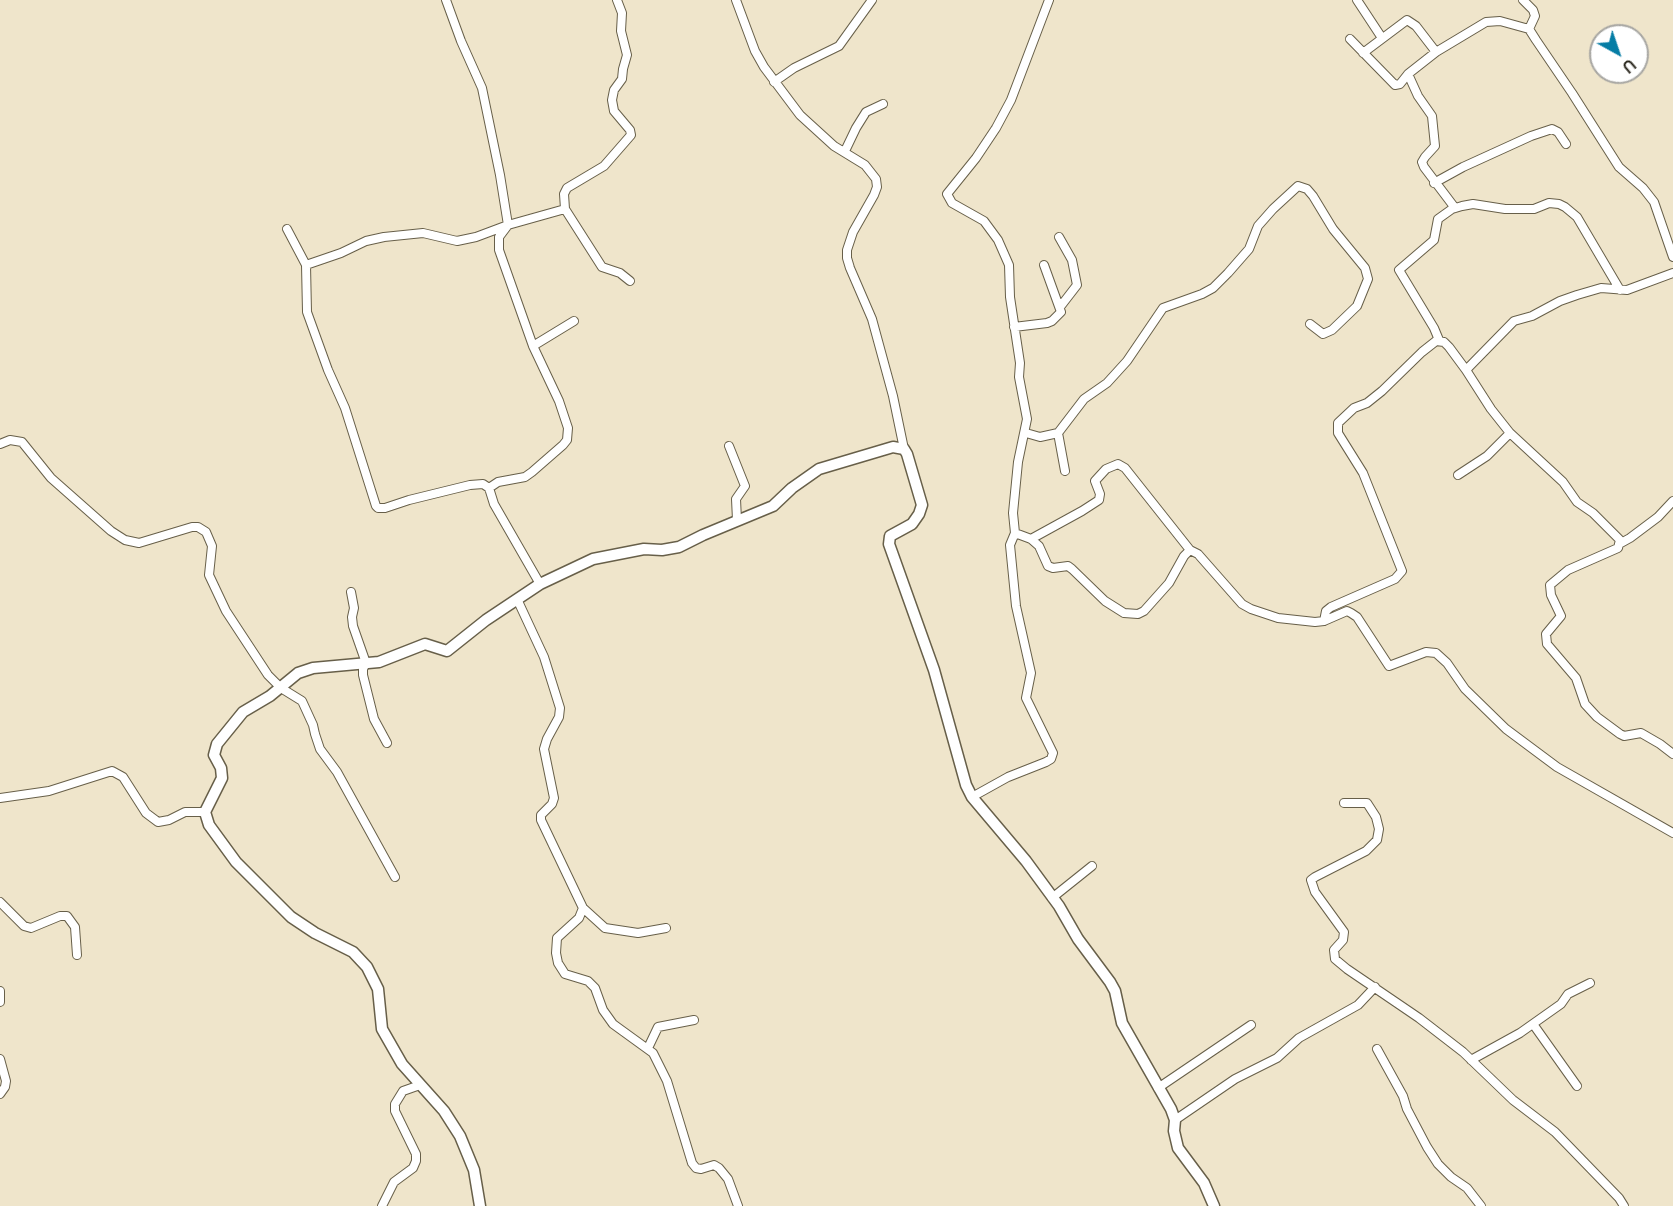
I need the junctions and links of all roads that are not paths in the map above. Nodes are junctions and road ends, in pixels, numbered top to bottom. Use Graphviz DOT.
graph roads {
  1 [pos="446,0"];
  2 [pos="617,0"];
  3 [pos="736,0"];
  4 [pos="872,0"];
  5 [pos="1050,0"];
  6 [pos="1523,0"];
  7 [pos="1360,1"];
  8 [pos="1529,29"];
  9 [pos="1382,38"];
  10 [pos="1350,39"];
  11 [pos="1436,52"];
  12 [pos="1363,53"];
  13 [pos="1408,74"];
  14 [pos="774,82"];
  15 [pos="883,104"];
  16 [pos="1566,144"];
  17 [pos="845,152"];
  18 [pos="1434,183"];
  19 [pos="565,208"];
  20 [pos="1455,208"];
  21 [pos="508,225"];
  22 [pos="287,229"];
  23 [pos="1059,237"];
  24 [pos="1673,257"];
  25 [pos="306,265"];
  26 [pos="1044,265"];
  27 [pos="1673,273"];
  28 [pos="630,281"];
  29 [pos="1620,290"];
  30 [pos="1060,307"];
  31 [pos="574,321"];
  32 [pos="1310,324"];
  33 [pos="1014,327"];
  34 [pos="1439,340"];
  35 [pos="533,346"];
  36 [pos="1466,370"];
  37 [pos="1026,433"];
  38 [pos="1058,433"];
  39 [pos="1510,433"];
  40 [pos="0,444"];
  41 [pos="729,446"];
  42 [pos="904,449"];
  43 [pos="1065,471"];
  44 [pos="1458,475"];
  45 [pos="489,488"];
  46 [pos="1673,501"];
  47 [pos="737,520"];
  48 [pos="1015,533"];
  49 [pos="1031,539"];
  50 [pos="1621,543"];
  51 [pos="1190,550"];
  52 [pos="540,584"];
  53 [pos="351,592"];
  54 [pos="517,599"];
  55 [pos="1324,621"];
  56 [pos="366,663"];
  57 [pos="281,688"];
  58 [pos="387,742"];
  59 [pos="1673,754"];
  60 [pos="972,797"];
  61 [pos="0,798"];
  62 [pos="1344,803"];
  63 [pos="206,812"];
  64 [pos="1673,834"];
  65 [pos="1092,866"];
  66 [pos="395,877"];
  67 [pos="1052,898"];
  68 [pos="0,902"];
  69 [pos="583,908"];
  70 [pos="666,928"];
  71 [pos="78,956"];
  72 [pos="1590,984"];
  73 [pos="1375,987"];
  74 [pos="0,991"];
  75 [pos="0,1002"];
  76 [pos="694,1020"];
  77 [pos="1533,1024"];
  78 [pos="1251,1025"];
  79 [pos="648,1048"];
  80 [pos="1377,1050"];
  81 [pos="0,1059"];
  82 [pos="1471,1060"];
  83 [pos="420,1085"];
  84 [pos="1577,1086"];
  85 [pos="1158,1088"];
  86 [pos="0,1094"];
  87 [pos="1175,1120"];
  88 [pos="382,1206"];
  89 [pos="480,1206"];
  90 [pos="738,1206"];
  91 [pos="1214,1206"];
  92 [pos="1481,1206"];
  93 [pos="1624,1206"];
  1 -- 21 [label="street"];
  2 -- 19 [label="street"];
  3 -- 14 [label="street"];
  4 -- 14 [label="street"];
  5 -- 33 [label="street"];
  6 -- 8 [label="street"];
  7 -- 9 [label="street"];
  8 -- 11 [label="street"];
  8 -- 24 [label="street"];
  9 -- 11 [label="street"];
  9 -- 12 [label="street"];
  10 -- 12 [label="street"];
  11 -- 13 [label="street"];
  12 -- 13 [label="street"];
  13 -- 18 [label="street"];
  14 -- 17 [label="street"];
  15 -- 17 [label="street"];
  16 -- 18 [label="street"];
  17 -- 42 [label="street"];
  18 -- 20 [label="street"];
  19 -- 21 [label="street"];
  19 -- 28 [label="street"];
  20 -- 29 [label="street"];
  20 -- 34 [label="street"];
  21 -- 25 [label="street"];
  21 -- 35 [label="street"];
  22 -- 25 [label="street"];
  23 -- 30 [label="street"];
  25 -- 45 [label="street"];
  26 -- 30 [label="street"];
  27 -- 29 [label="street"];
  29 -- 36 [label="street"];
  30 -- 33 [label="street"];
  31 -- 35 [label="street"];
  32 -- 38 [label="street"];
  33 -- 37 [label="street"];
  34 -- 36 [label="street"];
  34 -- 55 [label="street"];
  35 -- 45 [label="street"];
  36 -- 39 [label="street"];
  37 -- 38 [label="street"];
  37 -- 48 [label="street"];
  38 -- 43 [label="street"];
  39 -- 44 [label="street"];
  39 -- 50 [label="street"];
  40 -- 57 [label="street"];
  41 -- 47 [label="street"];
  42 -- 47 [label="street"];
  42 -- 60 [label="street"];
  45 -- 52 [label="street"];
  46 -- 50 [label="street"];
  47 -- 52 [label="street"];
  48 -- 49 [label="street"];
  48 -- 60 [label="street"];
  49 -- 51 [label="street"];
  49 -- 51 [label="street"];
  50 -- 59 [label="street"];
  51 -- 55 [label="street"];
  52 -- 54 [label="street"];
  53 -- 56 [label="street"];
  54 -- 56 [label="street"];
  54 -- 69 [label="street"];
  55 -- 64 [label="street"];
  56 -- 57 [label="street"];
  56 -- 58 [label="street"];
  57 -- 63 [label="street"];
  57 -- 66 [label="street"];
  60 -- 67 [label="street"];
  61 -- 63 [label="street"];
  62 -- 73 [label="street"];
  63 -- 83 [label="street"];
  65 -- 67 [label="street"];
  67 -- 85 [label="street"];
  68 -- 71 [label="street"];
  69 -- 70 [label="street"];
  69 -- 79 [label="street"];
  72 -- 77 [label="street"];
  73 -- 82 [label="street"];
  73 -- 87 [label="street"];
  74 -- 75 [label="street"];
  76 -- 79 [label="street"];
  77 -- 82 [label="street"];
  77 -- 84 [label="street"];
  78 -- 85 [label="street"];
  79 -- 90 [label="street"];
  80 -- 92 [label="street"];
  81 -- 86 [label="street"];
  82 -- 93 [label="street"];
  83 -- 88 [label="street"];
  83 -- 89 [label="street"];
  85 -- 87 [label="street"];
  87 -- 91 [label="street"];
}
